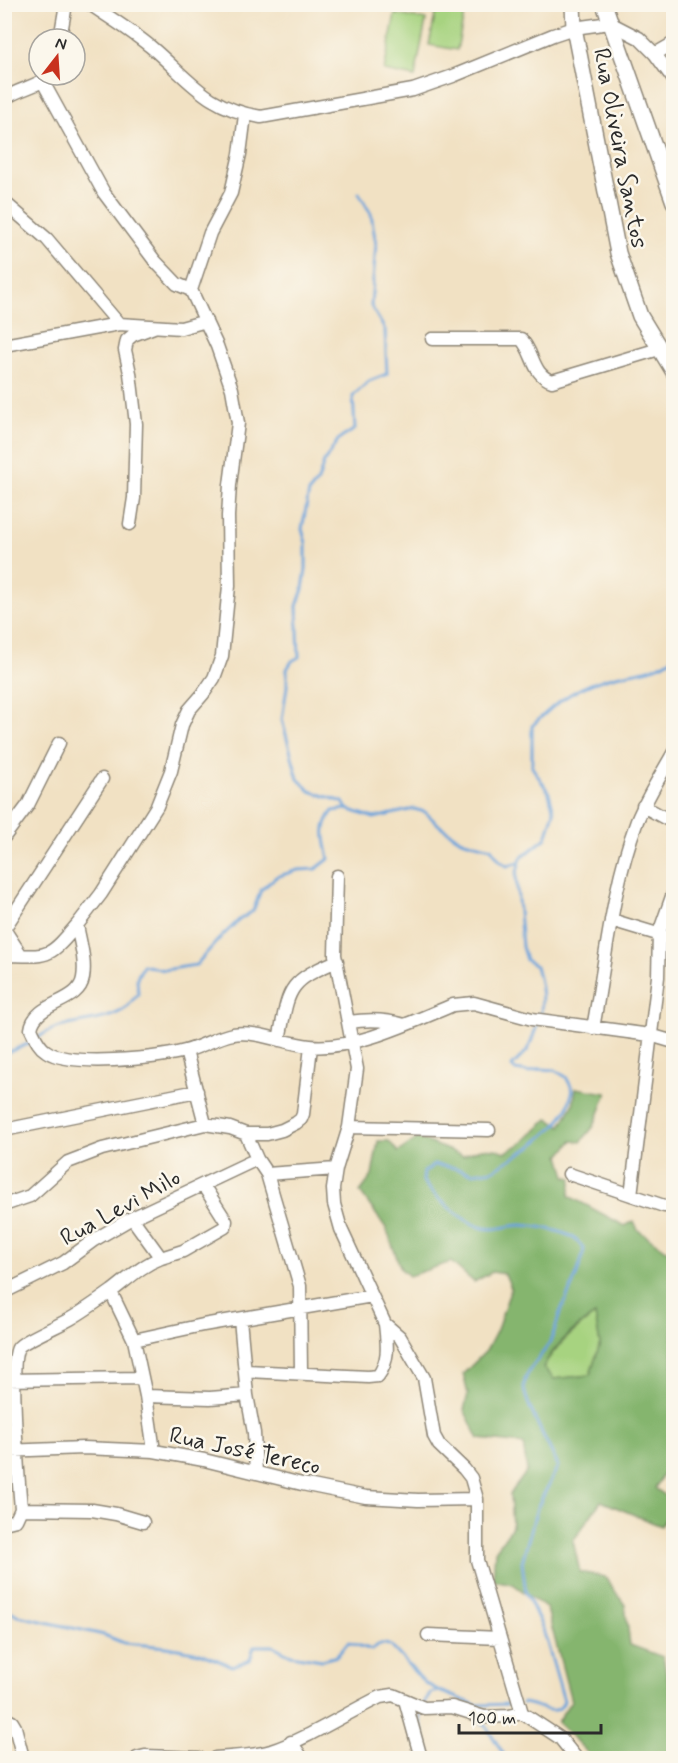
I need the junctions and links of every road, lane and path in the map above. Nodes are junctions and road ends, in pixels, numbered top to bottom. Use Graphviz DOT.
graph roads {
  1 [pos="66,4"];
  2 [pos="90,4"];
  3 [pos="573,4"];
  4 [pos="604,4"];
  5 [pos="610,23"];
  6 [pos="62,27"];
  7 [pos="574,28"];
  8 [pos="674,43"];
  9 [pos="655,54"];
  10 [pos="674,80"];
  11 [pos="28,87"];
  12 [pos="51,87"];
  13 [pos="4,99"];
  14 [pos="245,115"];
  15 [pos="4,202"];
  16 [pos="674,202"];
  17 [pos="191,290"];
  18 [pos="206,321"];
  19 [pos="119,324"];
  20 [pos="154,327"];
  21 [pos="432,339"];
  22 [pos="4,345"];
  23 [pos="659,349"];
  24 [pos="674,372"];
  25 [pos="130,524"];
  26 [pos="59,743"];
  27 [pos="674,752"];
  28 [pos="102,780"];
  29 [pos="643,806"];
  30 [pos="674,823"];
  31 [pos="4,837"];
  32 [pos="337,876"];
  33 [pos="674,891"];
  34 [pos="611,920"];
  35 [pos="77,925"];
  36 [pos="4,929"];
  37 [pos="659,933"];
  38 [pos="674,939"];
  39 [pos="4,955"];
  40 [pos="21,955"];
  41 [pos="337,961"];
  42 [pos="349,1023"];
  43 [pos="404,1025"];
  44 [pos="593,1028"];
  45 [pos="650,1035"];
  46 [pos="279,1040"];
  47 [pos="353,1042"];
  48 [pos="674,1042"];
  49 [pos="311,1047"];
  50 [pos="186,1050"];
  51 [pos="197,1091"];
  52 [pos="205,1124"];
  53 [pos="349,1127"];
  54 [pos="4,1130"];
  55 [pos="489,1130"];
  56 [pos="246,1134"];
  57 [pos="257,1159"];
  58 [pos="336,1169"];
  59 [pos="267,1174"];
  60 [pos="569,1174"];
  61 [pos="203,1185"];
  62 [pos="631,1195"];
  63 [pos="4,1205"];
  64 [pos="674,1206"];
  65 [pos="132,1218"];
  66 [pos="161,1258"];
  67 [pos="4,1292"];
  68 [pos="111,1292"];
  69 [pos="372,1296"];
  70 [pos="301,1307"];
  71 [pos="240,1319"];
  72 [pos="385,1324"];
  73 [pos="134,1340"];
  74 [pos="387,1354"];
  75 [pos="411,1354"];
  76 [pos="245,1371"];
  77 [pos="301,1372"];
  78 [pos="142,1378"];
  79 [pos="10,1380"];
  80 [pos="247,1395"];
  81 [pos="146,1396"];
  82 [pos="11,1451"];
  83 [pos="154,1451"];
  84 [pos="256,1473"];
  85 [pos="477,1499"];
  86 [pos="21,1509"];
  87 [pos="143,1522"];
  88 [pos="4,1523"];
  89 [pos="428,1635"];
  90 [pos="500,1638"];
  91 [pos="400,1698"];
  92 [pos="519,1704"];
  93 [pos="4,1719"];
  94 [pos="291,1742"];
  95 [pos="23,1758"];
  96 [pos="137,1758"];
  97 [pos="199,1758"];
  98 [pos="215,1758"];
  99 [pos="302,1758"];
  100 [pos="421,1758"];
  101 [pos="576,1758"];
  1 -- 6 [label="street"];
  2 -- 14 [label="street"];
  3 -- 7 [label="main road, Rua Oliveira Santos"];
  4 -- 5 [label="main road"];
  5 -- 7 [label="street"];
  5 -- 9 [label="street"];
  5 -- 16 [label="main road"];
  7 -- 14 [label="street"];
  7 -- 23 [label="main road, Rua Oliveira Santos"];
  8 -- 9 [label="street"];
  9 -- 10 [label="street"];
  11 -- 13 [label="street"];
  12 -- 17 [label="street"];
  14 -- 17 [label="street"];
  15 -- 19 [label="street"];
  17 -- 18 [label="street"];
  18 -- 20 [label="street"];
  18 -- 35 [label="street"];
  19 -- 20 [label="street"];
  19 -- 22 [label="street"];
  20 -- 25 [label="street"];
  21 -- 23 [label="street"];
  23 -- 24 [label="main road, Rua Oliveira Santos"];
  26 -- 31 [label="street"];
  27 -- 29 [label="street"];
  28 -- 36 [label="street"];
  29 -- 30 [label="street"];
  29 -- 34 [label="street"];
  32 -- 41 [label="street"];
  33 -- 37 [label="street"];
  34 -- 37 [label="street"];
  34 -- 44 [label="street"];
  35 -- 40 [label="street"];
  35 -- 50 [label="street"];
  36 -- 40 [label="street"];
  37 -- 38 [label="street"];
  37 -- 45 [label="street"];
  39 -- 40 [label="street"];
  41 -- 42 [label="street"];
  41 -- 46 [label="street"];
  42 -- 43 [label="street"];
  42 -- 47 [label="street"];
  43 -- 44 [label="street"];
  43 -- 47 [label="street"];
  44 -- 45 [label="street"];
  45 -- 48 [label="street"];
  45 -- 62 [label="street"];
  46 -- 49 [label="street"];
  46 -- 50 [label="street"];
  47 -- 49 [label="street"];
  47 -- 53 [label="street"];
  49 -- 56 [label="street"];
  50 -- 51 [label="street"];
  51 -- 52 [label="street"];
  51 -- 54 [label="street"];
  52 -- 56 [label="street"];
  52 -- 63 [label="street"];
  53 -- 55 [label="street"];
  53 -- 58 [label="street"];
  56 -- 57 [label="street"];
  57 -- 59 [label="street"];
  57 -- 61 [label="street, Rua Levi Milo"];
  58 -- 59 [label="street"];
  58 -- 69 [label="street"];
  59 -- 70 [label="street"];
  60 -- 62 [label="street"];
  61 -- 65 [label="street, Rua Levi Milo"];
  61 -- 66 [label="street"];
  62 -- 64 [label="street"];
  65 -- 66 [label="street"];
  65 -- 67 [label="street, Rua Levi Milo"];
  66 -- 68 [label="street"];
  68 -- 73 [label="street"];
  68 -- 79 [label="street"];
  69 -- 70 [label="street"];
  69 -- 72 [label="street"];
  70 -- 71 [label="street"];
  70 -- 77 [label="street"];
  71 -- 73 [label="street"];
  71 -- 76 [label="street"];
  72 -- 74 [label="street"];
  72 -- 75 [label="street"];
  73 -- 78 [label="street"];
  74 -- 75 [label="street"];
  74 -- 77 [label="street"];
  75 -- 85 [label="street"];
  76 -- 77 [label="street"];
  76 -- 80 [label="street"];
  78 -- 79 [label="street"];
  78 -- 81 [label="street"];
  79 -- 82 [label="street"];
  80 -- 81 [label="street"];
  80 -- 84 [label="street"];
  81 -- 83 [label="street"];
  82 -- 83 [label="street, Rua José Tereco"];
  82 -- 86 [label="street"];
  83 -- 84 [label="street, Rua José Tereco"];
  84 -- 85 [label="street, Rua José Tereco"];
  85 -- 90 [label="street"];
  86 -- 87 [label="street"];
  86 -- 88 [label="street"];
  89 -- 90 [label="street"];
  90 -- 92 [label="street"];
  91 -- 92 [label="street"];
  91 -- 94 [label="street"];
  91 -- 100 [label="street"];
  92 -- 101 [label="street"];
  93 -- 95 [label="street"];
  94 -- 98 [label="street"];
  94 -- 99 [label="street"];
  96 -- 97 [label="street"];
}
